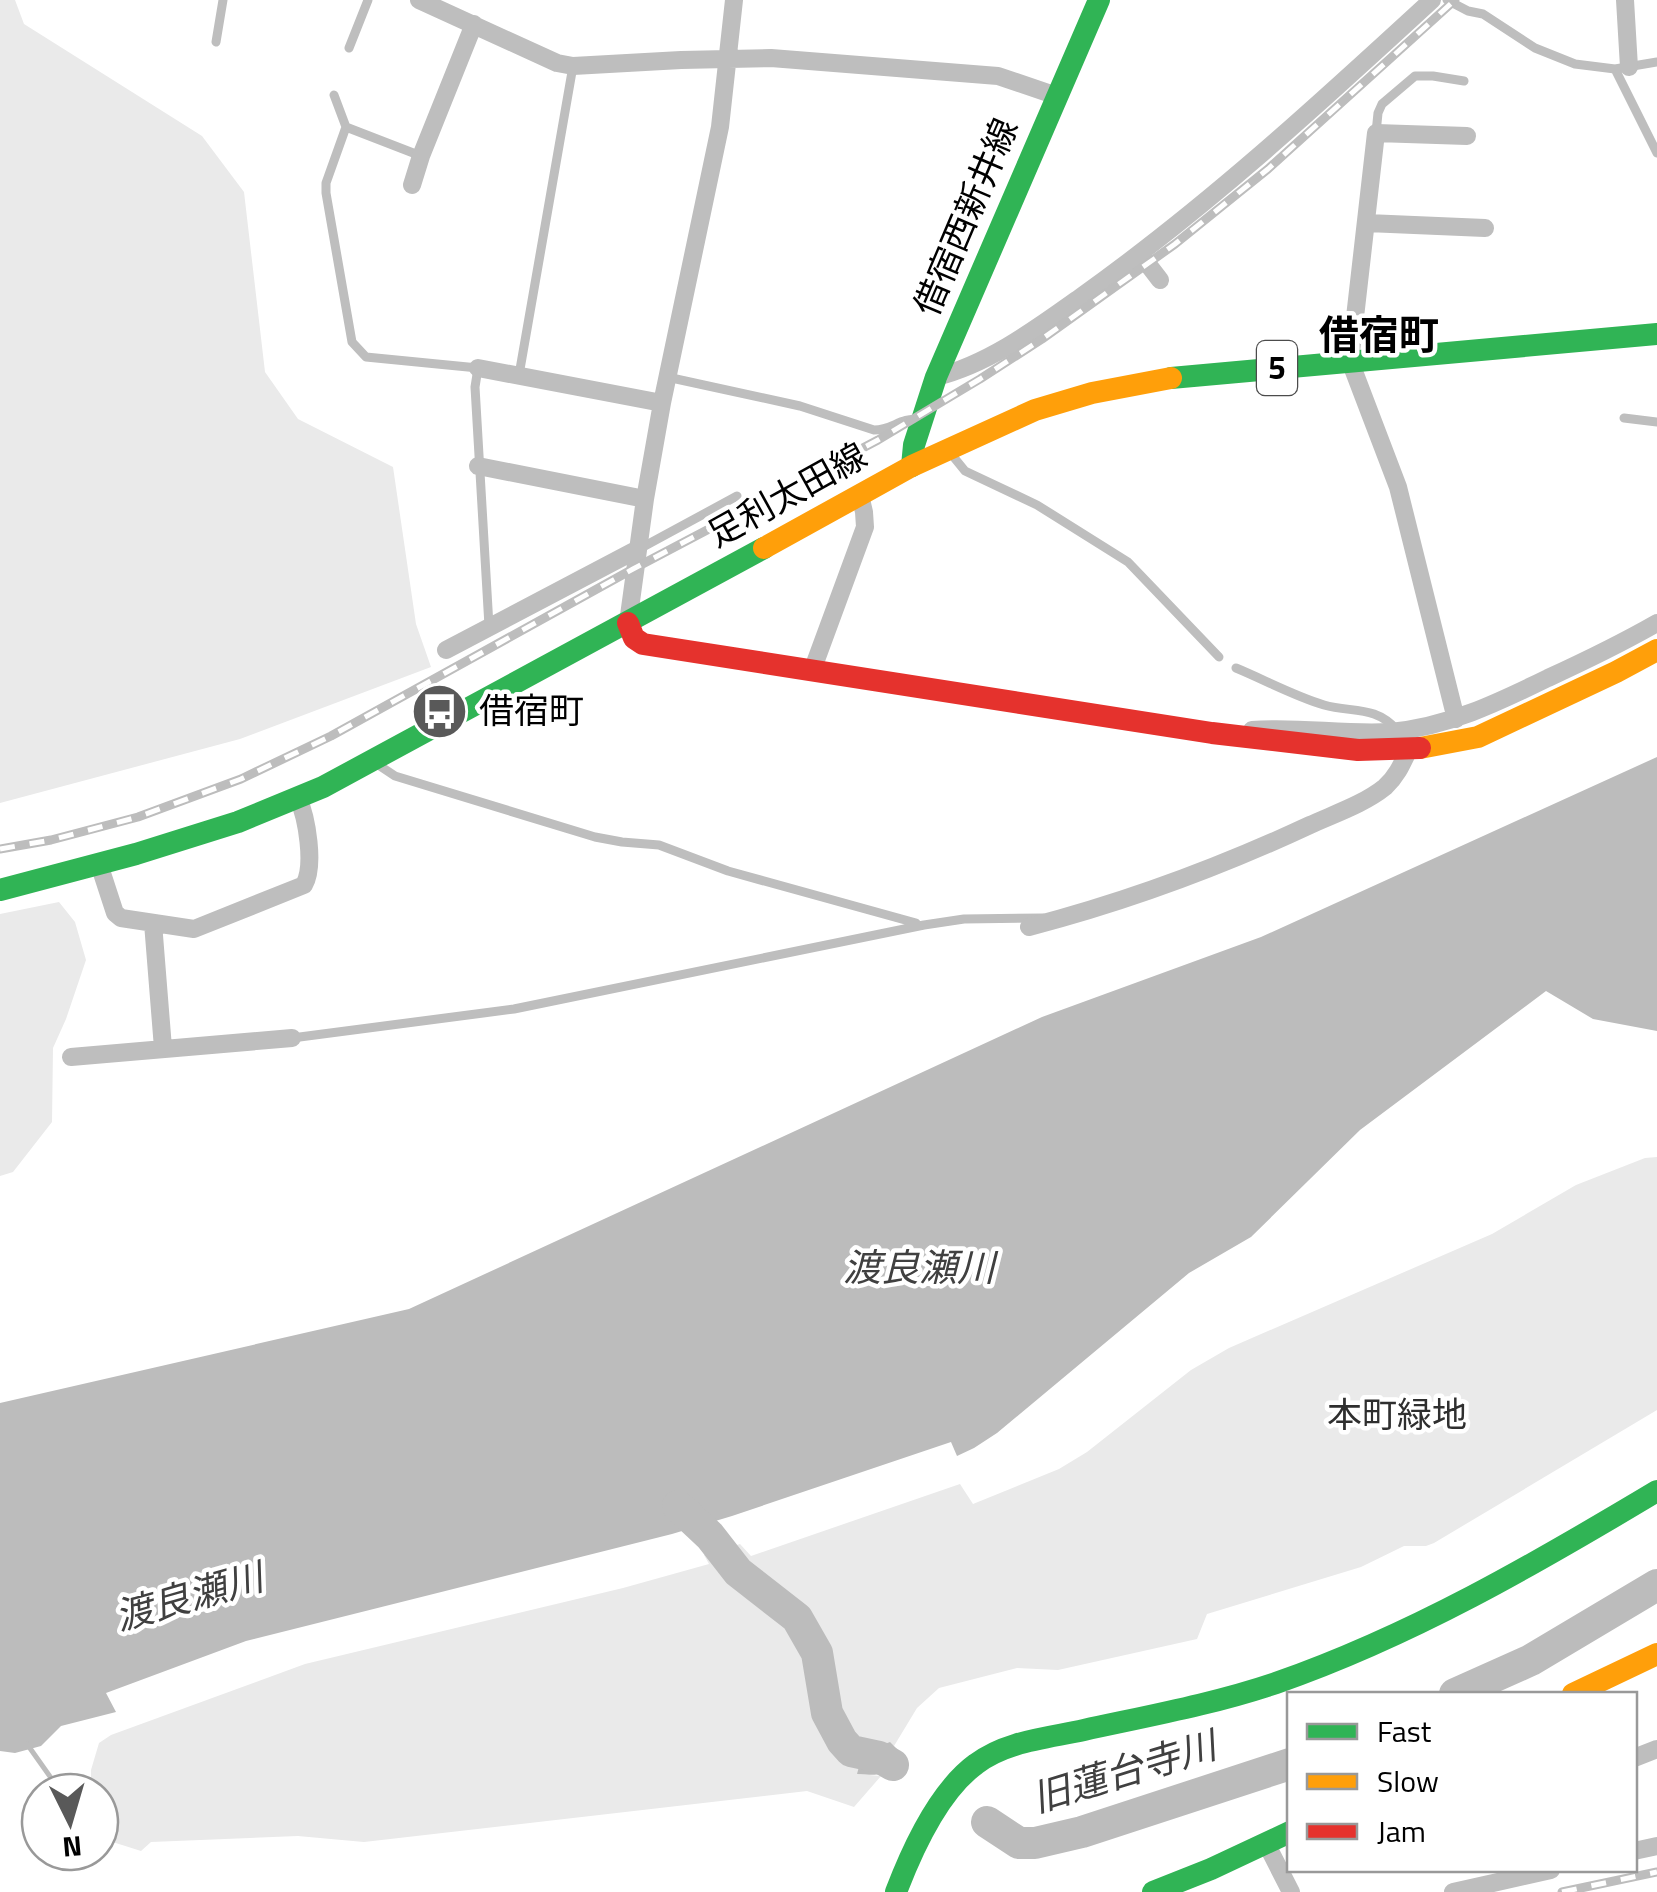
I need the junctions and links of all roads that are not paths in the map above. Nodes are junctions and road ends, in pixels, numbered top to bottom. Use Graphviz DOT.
graph roads {
  1 [pos="223,0"];
  2 [pos="368,0"];
  3 [pos="419,0"];
  4 [pos="734,0"];
  5 [pos="1098,0"];
  6 [pos="1432,0"];
  7 [pos="1448,0"];
  8 [pos="1624,0"];
  9 [pos="474,24"];
  10 [pos="216,42"];
  11 [pos="350,48"];
  12 [pos="728,60"];
  13 [pos="1657,62"];
  14 [pos="573,66"];
  15 [pos="1622,68"];
  16 [pos="1464,81"];
  17 [pos="334,96"];
  18 [pos="1057,96"];
  19 [pos="346,127"];
  20 [pos="1376,134"];
  21 [pos="1468,136"];
  22 [pos="1657,153"];
  23 [pos="421,156"];
  24 [pos="412,186"];
  25 [pos="1367,223"];
  26 [pos="1485,228"];
  27 [pos="1140,254"];
  28 [pos="1160,280"];
  29 [pos="1657,334"];
  30 [pos="1350,361"];
  31 [pos="478,368"];
  32 [pos="518,375"];
  33 [pos="668,377"];
  34 [pos="936,377"];
  35 [pos="662,403"];
  36 [pos="1624,418"];
  37 [pos="921,420"];
  38 [pos="1657,422"];
  39 [pos="947,449"];
  40 [pos="478,466"];
  41 [pos="912,466"];
  42 [pos="860,495"];
  43 [pos="737,496"];
  44 [pos="645,499"];
  45 [pos="638,549"];
  46 [pos="628,623"];
  47 [pos="1657,623"];
  48 [pos="489,628"];
  49 [pos="446,650"];
  50 [pos="1657,650"];
  51 [pos="1219,657"];
  52 [pos="1236,668"];
  53 [pos="812,671"];
  54 [pos="1456,719"];
  55 [pos="1403,740"];
  56 [pos="373,762"];
  57 [pos="298,798"];
  58 [pos="99,864"];
  59 [pos="0,890"];
  60 [pos="1065,918"];
  61 [pos="152,923"];
  62 [pos="924,925"];
  63 [pos="1030,928"];
  64 [pos="292,1038"];
  65 [pos="163,1048"];
  66 [pos="72,1057"];
  67 [pos="1657,1491"];
  68 [pos="1657,1654"];
  69 [pos="1578,1692"];
  70 [pos="1287,1833"];
  71 [pos="1266,1843"];
  72 [pos="1535,1872"];
  73 [pos="896,1892"];
  74 [pos="1153,1892"];
  75 [pos="1290,1892"];
  76 [pos="1453,1892"];
  1 -- 10 [label="lane"];
  2 -- 11 [label="lane"];
  3 -- 9 [label="street"];
  4 -- 12 [label="street"];
  5 -- 18 [label="main road, 借宿西新井線"];
  6 -- 27 [label="street"];
  7 -- 15 [label="lane"];
  8 -- 15 [label="street"];
  9 -- 14 [label="street"];
  9 -- 23 [label="street"];
  12 -- 14 [label="street"];
  12 -- 18 [label="street"];
  12 -- 33 [label="street"];
  13 -- 15 [label="lane"];
  14 -- 32 [label="lane"];
  15 -- 22 [label="lane"];
  16 -- 20 [label="lane"];
  17 -- 19 [label="lane"];
  18 -- 34 [label="main road, 借宿西新井線"];
  19 -- 23 [label="lane"];
  19 -- 31 [label="lane"];
  20 -- 21 [label="street"];
  20 -- 25 [label="street"];
  23 -- 24 [label="street"];
  25 -- 26 [label="street"];
  25 -- 30 [label="street"];
  27 -- 28 [label="street"];
  27 -- 34 [label="street"];
  29 -- 30 [label="main road, 足利太田線 / 5"];
  30 -- 39 [label="main road, 足利太田線 / 5"];
  30 -- 54 [label="street"];
  31 -- 32 [label="street"];
  31 -- 40 [label="lane"];
  32 -- 35 [label="street"];
  33 -- 35 [label="street"];
  33 -- 37 [label="lane"];
  34 -- 37 [label="main road, 借宿西新井線"];
  35 -- 44 [label="street"];
  36 -- 38 [label="lane"];
  37 -- 41 [label="main road, 借宿西新井線"];
  39 -- 41 [label="main road, 足利太田線 / 5"];
  39 -- 51 [label="lane"];
  40 -- 44 [label="street"];
  40 -- 48 [label="lane"];
  41 -- 42 [label="main road, 足利太田線 / 5"];
  42 -- 46 [label="main road, 足利太田線 / 5"];
  42 -- 53 [label="street"];
  43 -- 45 [label="lane"];
  44 -- 45 [label="street"];
  45 -- 46 [label="street"];
  45 -- 48 [label="street"];
  46 -- 53 [label="main road"];
  46 -- 56 [label="main road, 足利太田線 / 5"];
  47 -- 54 [label="street"];
  48 -- 49 [label="street"];
  50 -- 55 [label="main road"];
  52 -- 55 [label="lane"];
  53 -- 55 [label="main road"];
  54 -- 55 [label="street"];
  55 -- 60 [label="street"];
  56 -- 57 [label="main road, 足利太田線 / 5"];
  56 -- 62 [label="lane"];
  57 -- 58 [label="main road, 足利太田線 / 5"];
  57 -- 61 [label="street"];
  58 -- 59 [label="main road, 足利太田線 / 5"];
  58 -- 61 [label="street"];
  60 -- 62 [label="lane"];
  60 -- 63 [label="street"];
  61 -- 65 [label="street"];
  62 -- 64 [label="lane"];
  64 -- 65 [label="street"];
  65 -- 66 [label="street"];
  67 -- 73 [label="main road"];
  68 -- 69 [label="main road"];
  70 -- 71 [label="main road"];
  71 -- 74 [label="main road"];
  71 -- 75 [label="street"];
  72 -- 76 [label="street"];
}
